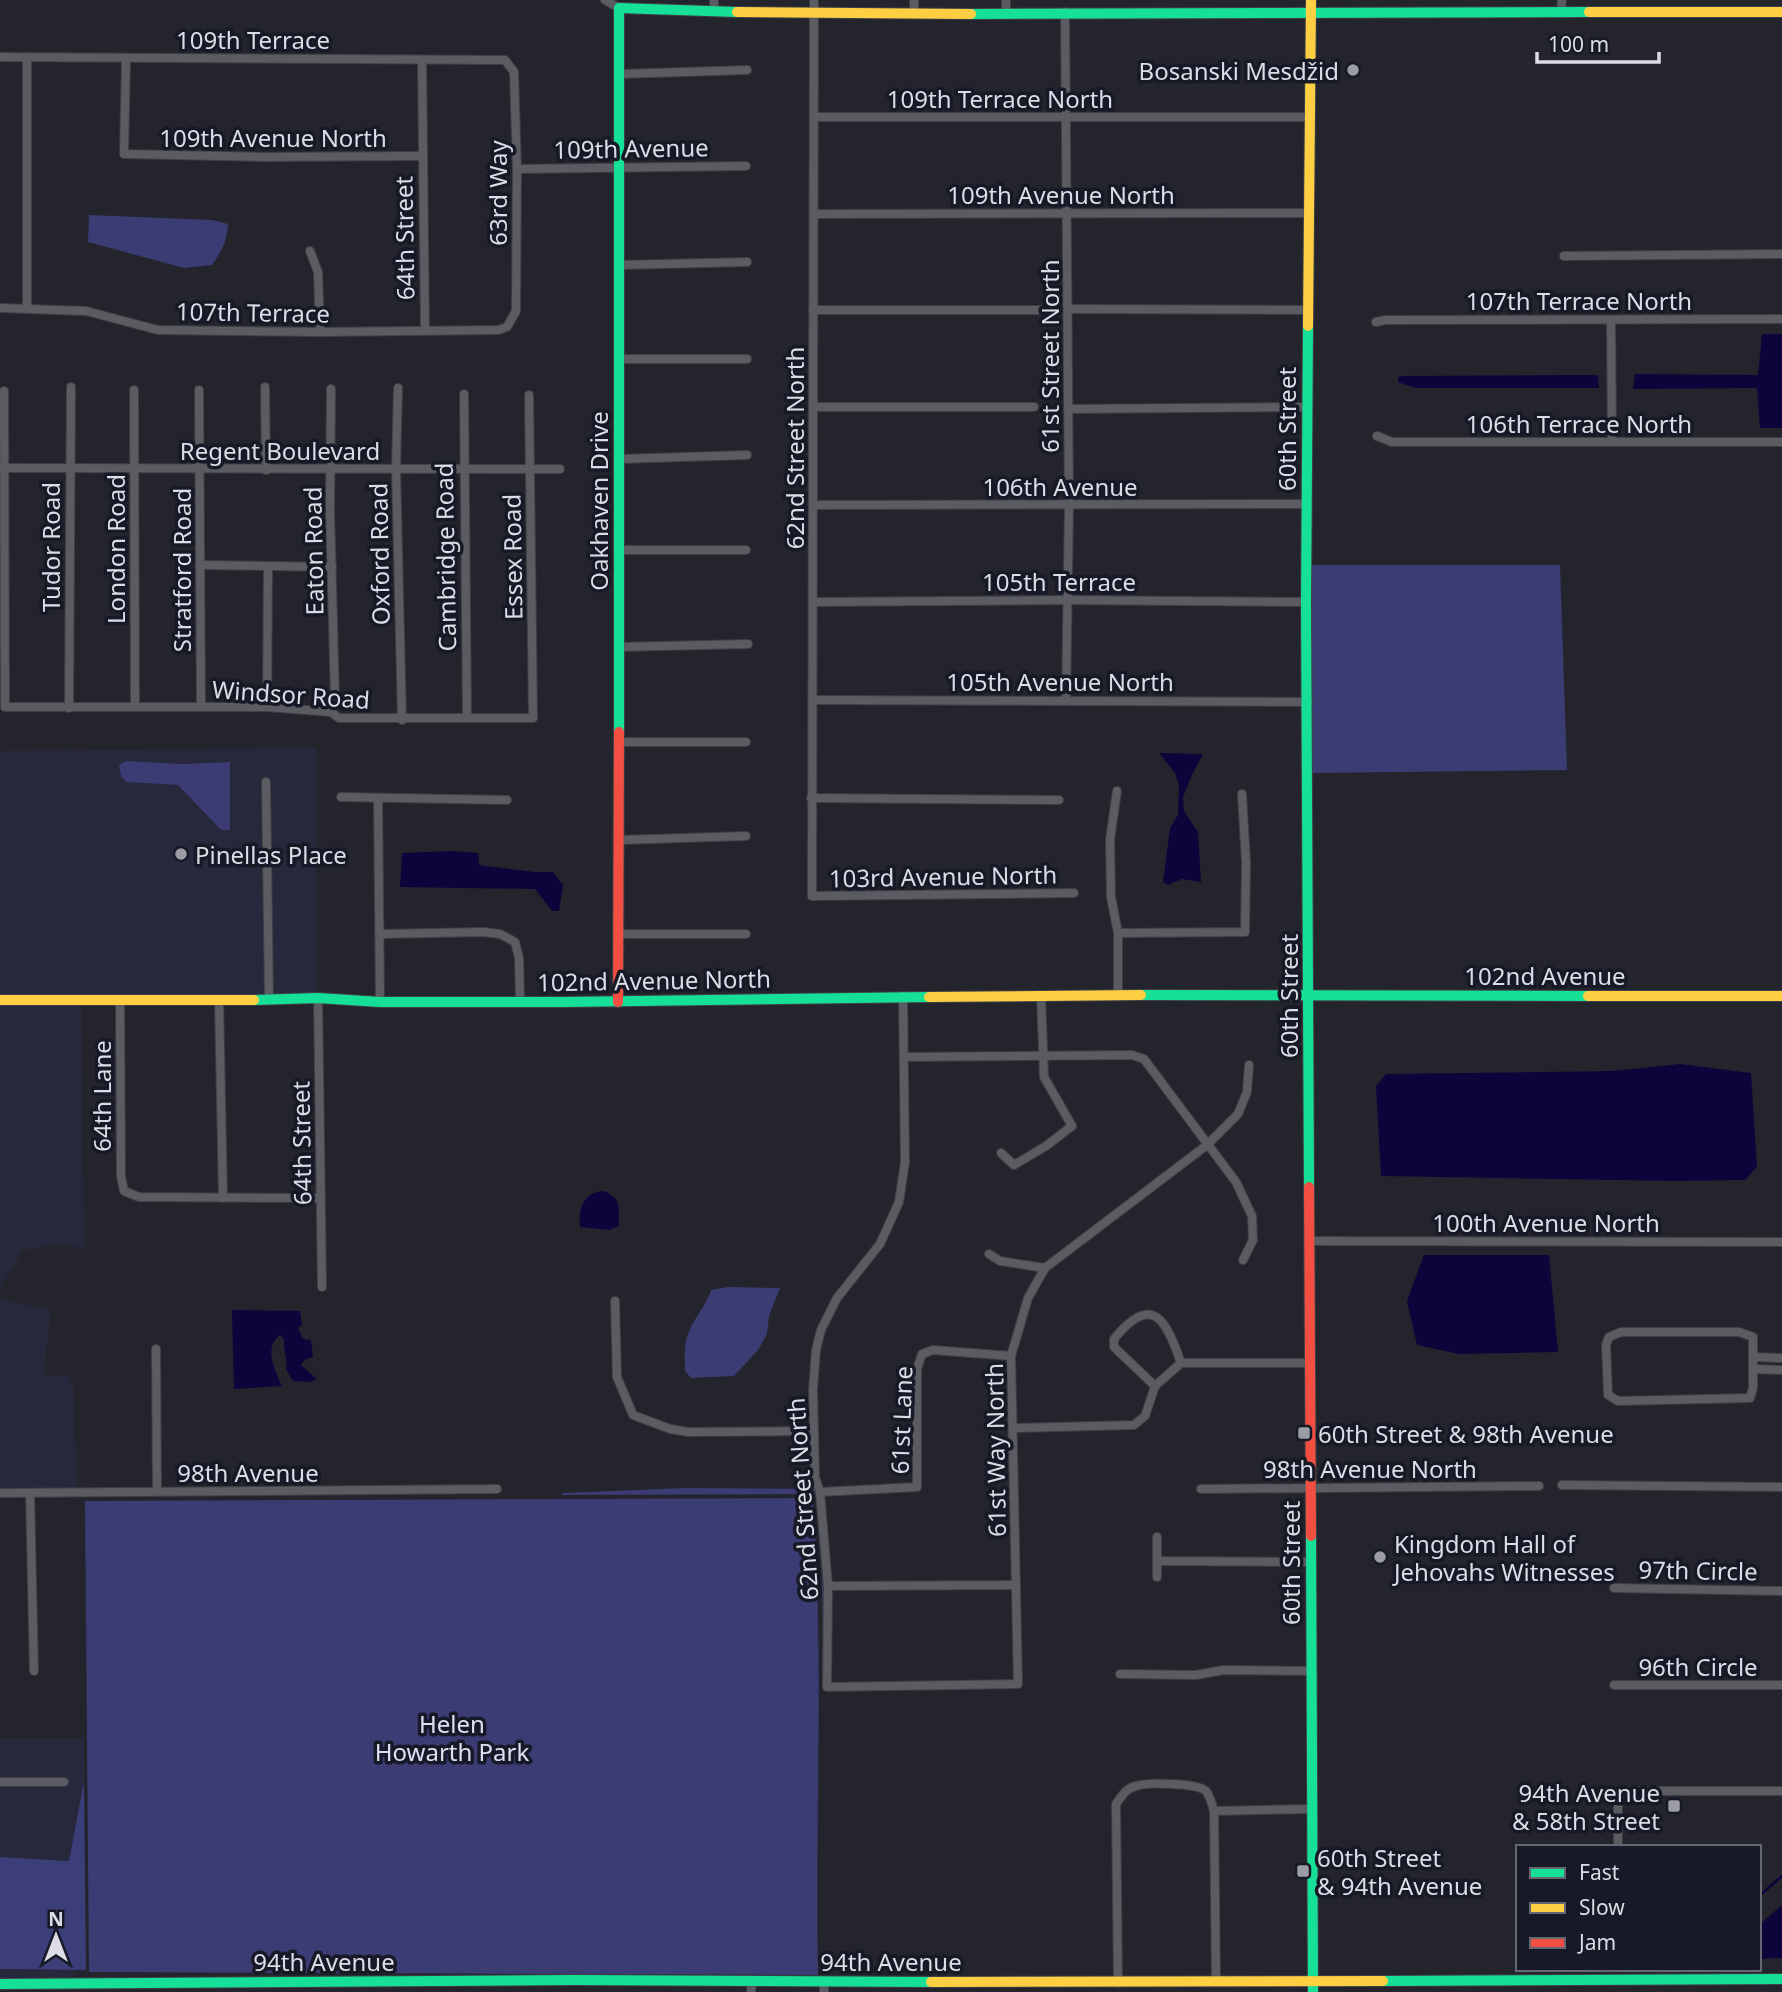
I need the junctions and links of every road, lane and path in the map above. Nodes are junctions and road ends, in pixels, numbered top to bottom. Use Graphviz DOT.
graph roads {
  1 [pos="605,0"];
  2 [pos="714,0"];
  3 [pos="814,0"];
  4 [pos="914,0"];
  5 [pos="1311,0"];
  6 [pos="1562,0"];
  7 [pos="619,4"];
  8 [pos="1006,6"];
  9 [pos="714,12"];
  10 [pos="914,12"];
  11 [pos="1065,12"];
  12 [pos="1561,12"];
  13 [pos="1782,12"];
  14 [pos="1311,13"];
  15 [pos="814,14"];
  16 [pos="0,57"];
  17 [pos="27,57"];
  18 [pos="126,59"];
  19 [pos="422,60"];
  20 [pos="505,60"];
  21 [pos="747,70"];
  22 [pos="620,74"];
  23 [pos="815,117"];
  24 [pos="1066,117"];
  25 [pos="1310,117"];
  26 [pos="422,156"];
  27 [pos="746,166"];
  28 [pos="619,167"];
  29 [pos="517,170"];
  30 [pos="1068,213"];
  31 [pos="1308,213"];
  32 [pos="814,214"];
  33 [pos="310,251"];
  34 [pos="1782,254"];
  35 [pos="1564,256"];
  36 [pos="747,262"];
  37 [pos="620,265"];
  38 [pos="0,308"];
  39 [pos="27,308"];
  40 [pos="1068,309"];
  41 [pos="813,310"];
  42 [pos="1040,310"];
  43 [pos="1308,310"];
  44 [pos="1782,319"];
  45 [pos="1611,320"];
  46 [pos="1376,322"];
  47 [pos="508,327"];
  48 [pos="425,331"];
  49 [pos="320,332"];
  50 [pos="619,359"];
  51 [pos="747,359"];
  52 [pos="71,387"];
  53 [pos="265,387"];
  54 [pos="398,388"];
  55 [pos="331,389"];
  56 [pos="134,390"];
  57 [pos="199,390"];
  58 [pos="4,391"];
  59 [pos="464,394"];
  60 [pos="529,395"];
  61 [pos="813,407"];
  62 [pos="1034,407"];
  63 [pos="1307,407"];
  64 [pos="1068,409"];
  65 [pos="1377,436"];
  66 [pos="1612,442"];
  67 [pos="1782,442"];
  68 [pos="747,455"];
  69 [pos="619,458"];
  70 [pos="1,468"];
  71 [pos="69,468"];
  72 [pos="331,468"];
  73 [pos="134,469"];
  74 [pos="396,469"];
  75 [pos="200,470"];
  76 [pos="266,470"];
  77 [pos="463,470"];
  78 [pos="530,470"];
  79 [pos="560,470"];
  80 [pos="1306,504"];
  81 [pos="814,505"];
  82 [pos="1069,505"];
  83 [pos="618,550"];
  84 [pos="747,550"];
  85 [pos="200,565"];
  86 [pos="268,566"];
  87 [pos="332,566"];
  88 [pos="1067,600"];
  89 [pos="1306,601"];
  90 [pos="813,602"];
  91 [pos="748,644"];
  92 [pos="618,647"];
  93 [pos="813,700"];
  94 [pos="1066,700"];
  95 [pos="1308,702"];
  96 [pos="135,707"];
  97 [pos="267,707"];
  98 [pos="69,708"];
  99 [pos="201,708"];
  100 [pos="331,712"];
  101 [pos="467,718"];
  102 [pos="533,718"];
  103 [pos="402,720"];
  104 [pos="620,741"];
  105 [pos="746,742"];
  106 [pos="266,782"];
  107 [pos="1117,790"];
  108 [pos="1242,794"];
  109 [pos="341,797"];
  110 [pos="378,798"];
  111 [pos="811,798"];
  112 [pos="507,800"];
  113 [pos="1059,800"];
  114 [pos="746,836"];
  115 [pos="620,840"];
  116 [pos="1074,893"];
  117 [pos="812,896"];
  118 [pos="747,933"];
  119 [pos="1118,933"];
  120 [pos="380,934"];
  121 [pos="618,934"];
  122 [pos="1041,995"];
  123 [pos="1118,995"];
  124 [pos="903,996"];
  125 [pos="1309,996"];
  126 [pos="1782,996"];
  127 [pos="318,998"];
  128 [pos="0,1000"];
  129 [pos="120,1000"];
  130 [pos="269,1000"];
  131 [pos="219,1001"];
  132 [pos="380,1002"];
  133 [pos="520,1002"];
  134 [pos="618,1002"];
  135 [pos="1042,1054"];
  136 [pos="905,1057"];
  137 [pos="1249,1065"];
  138 [pos="1207,1145"];
  139 [pos="1001,1153"];
  140 [pos="223,1198"];
  141 [pos="320,1198"];
  142 [pos="1310,1241"];
  143 [pos="1782,1242"];
  144 [pos="989,1254"];
  145 [pos="1243,1260"];
  146 [pos="1045,1268"];
  147 [pos="322,1287"];
  148 [pos="615,1301"];
  149 [pos="156,1349"];
  150 [pos="1012,1356"];
  151 [pos="1753,1357"];
  152 [pos="1782,1358"];
  153 [pos="1181,1363"];
  154 [pos="1310,1363"];
  155 [pos="1754,1368"];
  156 [pos="1782,1370"];
  157 [pos="1155,1385"];
  158 [pos="1014,1429"];
  159 [pos="814,1431"];
  160 [pos="1562,1485"];
  161 [pos="1539,1486"];
  162 [pos="1782,1487"];
  163 [pos="497,1489"];
  164 [pos="1201,1489"];
  165 [pos="1311,1489"];
  166 [pos="157,1491"];
  167 [pos="820,1492"];
  168 [pos="0,1493"];
  169 [pos="30,1493"];
  170 [pos="1157,1537"];
  171 [pos="1157,1561"];
  172 [pos="1311,1562"];
  173 [pos="1157,1577"];
  174 [pos="1016,1585"];
  175 [pos="828,1586"];
  176 [pos="1614,1588"];
  177 [pos="1782,1591"];
  178 [pos="34,1671"];
  179 [pos="1311,1671"];
  180 [pos="1121,1674"];
  181 [pos="1614,1685"];
  182 [pos="1782,1685"];
  183 [pos="827,1687"];
  184 [pos="0,1782"];
  185 [pos="64,1782"];
  186 [pos="1782,1791"];
  187 [pos="1312,1809"];
  188 [pos="1214,1811"];
  189 [pos="1618,1845"];
  190 [pos="1618,1975"];
  191 [pos="1782,1979"];
  192 [pos="1216,1982"];
  193 [pos="1118,1983"];
  194 [pos="0,1984"];
  195 [pos="751,1987"];
  196 [pos="824,1987"];
  197 [pos="1313,1987"];
  198 [pos="132,1988"];
  1 -- 7 [label="street"];
  2 -- 9 [label="street"];
  3 -- 15 [label="street, 62nd Street North"];
  4 -- 10 [label="street"];
  5 -- 14 [label="street, 60th Street"];
  6 -- 12 [label="street"];
  7 -- 9 [label="street"];
  7 -- 22 [label="street, Oakhaven Drive"];
  8 -- 10 [label="street"];
  8 -- 11 [label="street"];
  9 -- 15 [label="street"];
  10 -- 15 [label="street"];
  11 -- 14 [label="street"];
  11 -- 24 [label="street, 61st Street North"];
  12 -- 13 [label="street"];
  12 -- 14 [label="street"];
  14 -- 25 [label="street, 60th Street"];
  15 -- 23 [label="street, 62nd Street North"];
  16 -- 17 [label="street, 109th Terrace"];
  17 -- 18 [label="street, 109th Terrace"];
  17 -- 39 [label="street"];
  18 -- 19 [label="street, 109th Terrace"];
  18 -- 26 [label="street, 109th Avenue North"];
  19 -- 20 [label="street, 109th Terrace"];
  19 -- 26 [label="street, 64th Street"];
  20 -- 29 [label="street, 63rd Way"];
  21 -- 22 [label="street"];
  22 -- 28 [label="street, Oakhaven Drive"];
  23 -- 24 [label="street, 109th Terrace North"];
  23 -- 32 [label="street, 62nd Street North"];
  24 -- 25 [label="street, 109th Terrace North"];
  24 -- 30 [label="street, 61st Street North"];
  25 -- 31 [label="street, 60th Street"];
  26 -- 48 [label="street, 64th Street"];
  27 -- 28 [label="street, 109th Avenue"];
  28 -- 29 [label="street, 109th Avenue"];
  28 -- 37 [label="street, Oakhaven Drive"];
  29 -- 47 [label="street, 63rd Way"];
  30 -- 31 [label="street, 109th Avenue North"];
  30 -- 32 [label="street, 109th Avenue North"];
  30 -- 40 [label="street, 61st Street North"];
  31 -- 43 [label="street, 60th Street"];
  32 -- 41 [label="street, 62nd Street North"];
  33 -- 49 [label="street"];
  34 -- 35 [label="street"];
  36 -- 37 [label="street"];
  37 -- 50 [label="street, Oakhaven Drive"];
  38 -- 39 [label="street, 107th Terrace"];
  39 -- 49 [label="street, 107th Terrace"];
  40 -- 43 [label="street"];
  40 -- 64 [label="street, 61st Street North"];
  41 -- 42 [label="street"];
  41 -- 61 [label="street, 62nd Street North"];
  43 -- 63 [label="street, 60th Street"];
  44 -- 45 [label="street, 107th Terrace North"];
  45 -- 46 [label="street, 107th Terrace North"];
  45 -- 66 [label="street"];
  47 -- 48 [label="street, 107th Terrace"];
  48 -- 49 [label="street, 107th Terrace"];
  50 -- 51 [label="street"];
  50 -- 69 [label="street, Oakhaven Drive"];
  52 -- 71 [label="street, Tudor Road"];
  53 -- 76 [label="street"];
  54 -- 74 [label="street, Oxford Road"];
  55 -- 72 [label="street, Eaton Road"];
  56 -- 73 [label="street, London Road"];
  57 -- 75 [label="street, Stratford Road"];
  58 -- 70 [label="street"];
  59 -- 77 [label="street, Cambridge Road"];
  60 -- 78 [label="street, Essex Road"];
  61 -- 62 [label="street"];
  61 -- 81 [label="street, 62nd Street North"];
  63 -- 64 [label="street"];
  63 -- 80 [label="street, 60th Street"];
  64 -- 82 [label="street, 61st Street North"];
  65 -- 66 [label="street, 106th Terrace North"];
  66 -- 67 [label="street, 106th Terrace North"];
  68 -- 69 [label="street"];
  69 -- 83 [label="street, Oakhaven Drive"];
  70 -- 71 [label="street, Regent Boulevard"];
  70 -- 98 [label="street, Windsor Road"];
  71 -- 73 [label="street, Regent Boulevard"];
  71 -- 98 [label="street, Tudor Road"];
  72 -- 74 [label="street, Regent Boulevard"];
  72 -- 76 [label="street, Regent Boulevard"];
  72 -- 87 [label="street, Eaton Road"];
  73 -- 75 [label="street, Regent Boulevard"];
  73 -- 96 [label="street, London Road"];
  74 -- 77 [label="street, Regent Boulevard"];
  74 -- 103 [label="street, Oxford Road"];
  75 -- 76 [label="street, Regent Boulevard"];
  75 -- 85 [label="street, Stratford Road"];
  77 -- 78 [label="street, Regent Boulevard"];
  77 -- 101 [label="street, Cambridge Road"];
  78 -- 79 [label="street, Regent Boulevard"];
  78 -- 102 [label="street, Essex Road"];
  80 -- 82 [label="street, 106th Avenue"];
  80 -- 89 [label="street, 60th Street"];
  81 -- 82 [label="street, 106th Avenue"];
  81 -- 90 [label="street, 62nd Street North"];
  82 -- 88 [label="street, 61st Street North"];
  83 -- 84 [label="street"];
  83 -- 92 [label="street, Oakhaven Drive"];
  85 -- 86 [label="street"];
  85 -- 99 [label="street, Stratford Road"];
  86 -- 87 [label="street"];
  86 -- 97 [label="street"];
  87 -- 100 [label="street, Eaton Road"];
  88 -- 89 [label="street, 105th Terrace"];
  88 -- 90 [label="street, 105th Terrace"];
  88 -- 94 [label="street, 61st Street North"];
  89 -- 95 [label="street, 60th Street"];
  90 -- 93 [label="street, 62nd Street North"];
  91 -- 92 [label="street"];
  92 -- 104 [label="street, Oakhaven Drive"];
  93 -- 94 [label="street, 105th Avenue North"];
  93 -- 111 [label="street, 62nd Street North"];
  94 -- 95 [label="street, 105th Avenue North"];
  95 -- 125 [label="street, 60th Street"];
  96 -- 98 [label="street, Windsor Road"];
  96 -- 99 [label="street, Windsor Road"];
  97 -- 99 [label="street, Windsor Road"];
  97 -- 100 [label="street, Windsor Road"];
  100 -- 103 [label="street, Windsor Road"];
  101 -- 102 [label="street, Windsor Road"];
  101 -- 103 [label="street, Windsor Road"];
  104 -- 105 [label="street"];
  104 -- 115 [label="street, Oakhaven Drive"];
  106 -- 130 [label="street"];
  107 -- 119 [label="street"];
  108 -- 119 [label="street"];
  109 -- 110 [label="street"];
  110 -- 112 [label="street"];
  110 -- 120 [label="street"];
  111 -- 113 [label="street"];
  111 -- 117 [label="street, 62nd Street North"];
  114 -- 115 [label="street"];
  115 -- 121 [label="street, Oakhaven Drive"];
  116 -- 117 [label="street, 103rd Avenue North"];
  118 -- 121 [label="street"];
  119 -- 123 [label="street"];
  120 -- 132 [label="street"];
  120 -- 133 [label="street"];
  121 -- 134 [label="street, Oakhaven Drive"];
  122 -- 123 [label="street, 102nd Avenue North"];
  122 -- 124 [label="street, 102nd Avenue North"];
  122 -- 135 [label="street"];
  123 -- 125 [label="street, 102nd Avenue North"];
  124 -- 134 [label="street, 102nd Avenue North"];
  124 -- 136 [label="street, 62nd Street North"];
  125 -- 126 [label="street, 102nd Avenue"];
  125 -- 142 [label="street, 60th Street"];
  127 -- 130 [label="street, 102nd Avenue North"];
  127 -- 132 [label="street, 102nd Avenue North"];
  127 -- 141 [label="street, 64th Street"];
  128 -- 129 [label="street, 102nd Avenue North"];
  129 -- 131 [label="street, 102nd Avenue North"];
  129 -- 140 [label="street, 64th Lane"];
  130 -- 131 [label="street, 102nd Avenue North"];
  131 -- 140 [label="street"];
  132 -- 133 [label="street, 102nd Avenue North"];
  133 -- 134 [label="street, 102nd Avenue North"];
  135 -- 136 [label="street"];
  135 -- 138 [label="street"];
  135 -- 139 [label="street"];
  136 -- 159 [label="street, 62nd Street North"];
  137 -- 138 [label="street, 61st Way North"];
  138 -- 145 [label="street"];
  138 -- 146 [label="street, 61st Way North"];
  140 -- 141 [label="street"];
  141 -- 147 [label="street, 64th Street"];
  142 -- 143 [label="street, 100th Avenue North"];
  142 -- 154 [label="street, 60th Street"];
  144 -- 146 [label="street"];
  146 -- 150 [label="street, 61st Way North"];
  148 -- 159 [label="street"];
  149 -- 166 [label="street"];
  150 -- 158 [label="street, 61st Way North"];
  150 -- 167 [label="street, 61st Lane"];
  151 -- 152 [label="street"];
  151 -- 155 [label="street"];
  151 -- 155 [label="street"];
  153 -- 154 [label="street"];
  153 -- 157 [label="street"];
  153 -- 157 [label="street"];
  154 -- 165 [label="street, 60th Street"];
  155 -- 156 [label="street"];
  157 -- 158 [label="street"];
  158 -- 174 [label="street, 61st Way North"];
  159 -- 167 [label="street, 62nd Street North"];
  160 -- 162 [label="street"];
  161 -- 165 [label="street, 98th Avenue North"];
  163 -- 166 [label="street, 98th Avenue"];
  164 -- 165 [label="street, 98th Avenue North"];
  165 -- 172 [label="street, 60th Street"];
  166 -- 169 [label="street, 98th Avenue"];
  167 -- 175 [label="street, 62nd Street North"];
  168 -- 169 [label="street, 98th Avenue"];
  169 -- 178 [label="street"];
  170 -- 171 [label="street"];
  171 -- 172 [label="street"];
  171 -- 173 [label="street"];
  172 -- 179 [label="street, 60th Street"];
  174 -- 175 [label="street"];
  174 -- 183 [label="street, 61st Way North"];
  175 -- 183 [label="street, 62nd Street North"];
  176 -- 177 [label="street, 97th Circle"];
  179 -- 180 [label="street"];
  179 -- 187 [label="street, 60th Street"];
  181 -- 182 [label="street, 96th Circle"];
  184 -- 185 [label="street"];
  186 -- 189 [label="street"];
  187 -- 188 [label="street"];
  187 -- 197 [label="street, 60th Street"];
  188 -- 192 [label="street"];
  188 -- 193 [label="street"];
  190 -- 191 [label="street, 94th Avenue"];
  190 -- 197 [label="street, 94th Avenue"];
  192 -- 193 [label="street, 94th Avenue"];
  192 -- 197 [label="street, 94th Avenue"];
  193 -- 196 [label="street, 94th Avenue"];
  194 -- 198 [label="street, 94th Avenue"];
  195 -- 196 [label="street, 94th Avenue"];
  195 -- 198 [label="street, 94th Avenue"];
}
